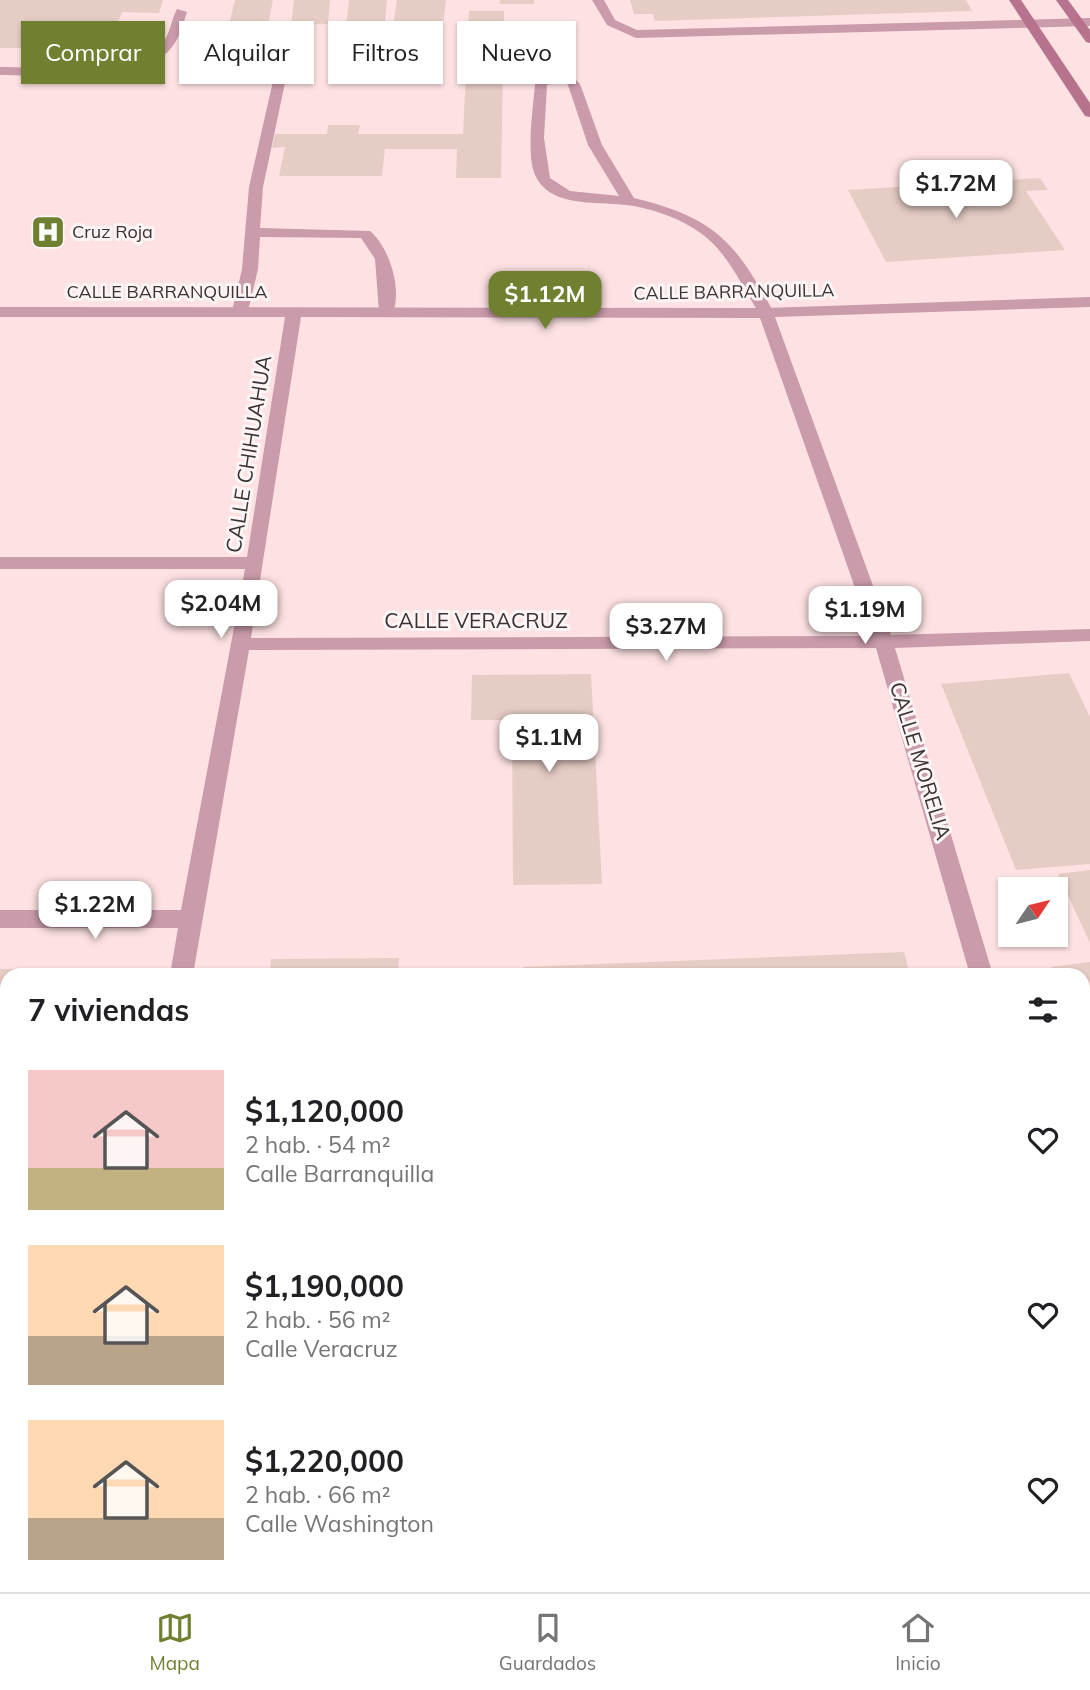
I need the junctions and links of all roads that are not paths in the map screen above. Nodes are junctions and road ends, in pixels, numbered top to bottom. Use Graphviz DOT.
graph roads {
  1 [pos="597,0"];
  2 [pos="1015,0"];
  3 [pos="1062,0"];
  4 [pos="181,12"];
  5 [pos="1084,23"];
  6 [pos="1031,24"];
  7 [pos="1090,39"];
  8 [pos="0,71"];
  9 [pos="279,84"];
  10 [pos="1090,113"];
  11 [pos="629,201"];
  12 [pos="252,232"];
  13 [pos="1090,302"];
  14 [pos="240,311"];
  15 [pos="294,311"];
  16 [pos="0,312"];
  17 [pos="387,312"];
  18 [pos="766,313"];
  19 [pos="0,563"];
  20 [pos="255,563"];
  21 [pos="1090,635"];
  22 [pos="884,642"];
  23 [pos="241,644"];
  24 [pos="0,919"];
  25 [pos="191,919"];
  26 [pos="182,968"];
  27 [pos="980,968"];
  1 -- 6 [label="street"];
  2 -- 6 [label="main road"];
  3 -- 5 [label="main road"];
  4 -- 8 [label="street"];
  5 -- 6 [label="street"];
  5 -- 7 [label="main road"];
  6 -- 10 [label="main road"];
  9 -- 12 [label="street"];
  11 -- 11 [label="street, CALLE MORELIA"];
  11 -- 18 [label="street, CALLE MORELIA"];
  12 -- 14 [label="street"];
  12 -- 17 [label="street"];
  13 -- 18 [label="street, CALLE BARRANQUILLA"];
  14 -- 15 [label="street, CALLE BARRANQUILLA"];
  14 -- 16 [label="street, CALLE BARRANQUILLA"];
  15 -- 17 [label="street, CALLE BARRANQUILLA"];
  15 -- 20 [label="street, CALLE CHIHUAHUA"];
  17 -- 18 [label="street, CALLE BARRANQUILLA"];
  18 -- 22 [label="street, CALLE MORELIA"];
  19 -- 20 [label="street"];
  20 -- 23 [label="street, CALLE CHIHUAHUA"];
  21 -- 22 [label="street, CALLE VERACRUZ"];
  22 -- 23 [label="street, CALLE VERACRUZ"];
  22 -- 27 [label="street, CALLE MORELIA"];
  23 -- 25 [label="street, CALLE CHIHUAHUA"];
  24 -- 25 [label="street"];
  25 -- 26 [label="street, CALLE CHIHUAHUA"];
}
